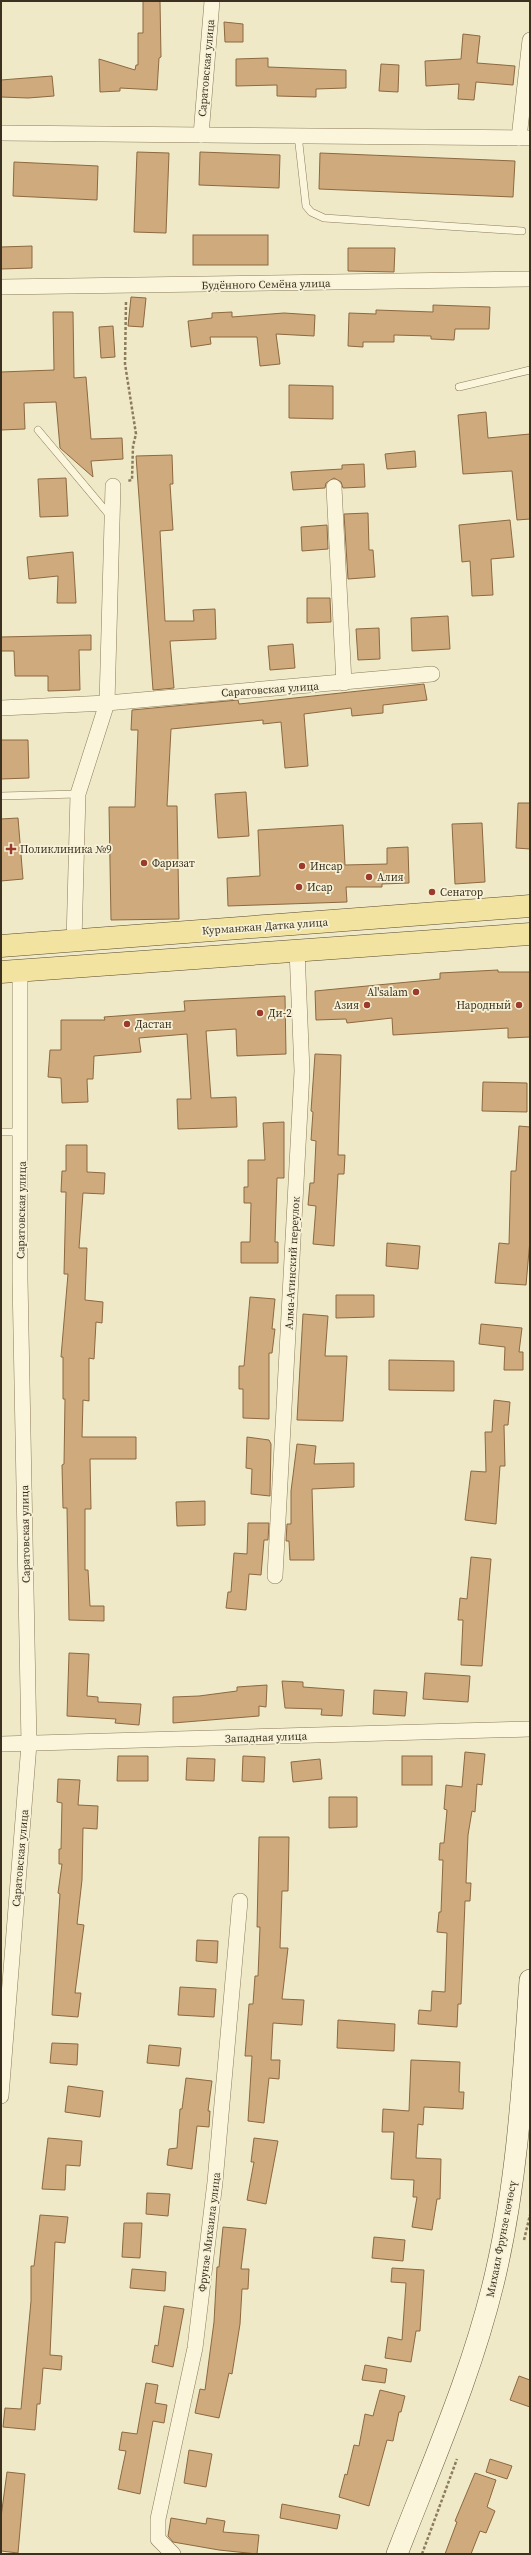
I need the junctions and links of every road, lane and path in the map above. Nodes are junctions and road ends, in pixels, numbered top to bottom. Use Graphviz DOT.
graph roads {
  1 [pos="212,1"];
  2 [pos="530,40"];
  3 [pos="1,133"];
  4 [pos="201,134"];
  5 [pos="298,135"];
  6 [pos="525,138"];
  7 [pos="522,231"];
  8 [pos="530,279"];
  9 [pos="126,286"];
  10 [pos="1,287"];
  11 [pos="530,370"];
  12 [pos="459,387"];
  13 [pos="38,430"];
  14 [pos="113,486"];
  15 [pos="334,487"];
  16 [pos="112,519"];
  17 [pos="432,674"];
  18 [pos="344,683"];
  19 [pos="107,703"];
  20 [pos="1,708"];
  21 [pos="78,794"];
  22 [pos="1,796"];
  23 [pos="530,906"];
  24 [pos="530,934"];
  25 [pos="74,941"];
  26 [pos="1,946"];
  27 [pos="297,950"];
  28 [pos="11,972"];
  29 [pos="1,1132"];
  30 [pos="22,1132"];
  31 [pos="275,1576"];
  32 [pos="530,1728"];
  33 [pos="1,1744"];
  34 [pos="29,1744"];
  35 [pos="240,1900"];
  36 [pos="530,1980"];
  37 [pos="527,2066"];
  38 [pos="1,2096"];
  39 [pos="173,2554"];
  40 [pos="397,2554"];
  1 -- 4 [label="street, Саратовская улица"];
  2 -- 6 [label="street"];
  3 -- 4 [label="street"];
  4 -- 5 [label="street"];
  5 -- 6 [label="street"];
  5 -- 7 [label="lane"];
  8 -- 9 [label="street, Будённого Семёна улица"];
  9 -- 10 [label="street, Будённого Семёна улица"];
  9 -- 14 [label="path"];
  11 -- 12 [label="lane"];
  13 -- 16 [label="lane"];
  14 -- 16 [label="street"];
  15 -- 18 [label="street"];
  16 -- 19 [label="street"];
  17 -- 18 [label="street, Саратовская улица"];
  18 -- 19 [label="street, Саратовская улица"];
  19 -- 20 [label="street, Саратовская улица"];
  19 -- 21 [label="street"];
  21 -- 22 [label="lane"];
  21 -- 25 [label="street"];
  23 -- 25 [label="main road, Курманжан Датка улица"];
  24 -- 27 [label="main road"];
  25 -- 26 [label="main road, Курманжан Датка улица"];
  27 -- 28 [label="main road"];
  27 -- 31 [label="street, Алма-Атинский переулок"];
  28 -- 30 [label="street, Саратовская улица"];
  29 -- 30 [label="lane"];
  30 -- 34 [label="street, Саратовская улица"];
  32 -- 34 [label="street, Западная улица"];
  33 -- 34 [label="street, Западная улица"];
  34 -- 38 [label="street, Саратовская улица"];
  35 -- 39 [label="street, Фрунзе Михаила улица"];
  36 -- 37 [label="main road, Михаил Фрунзе көчөсү"];
  37 -- 40 [label="main road, Михаил Фрунзе көчөсү"];
}
